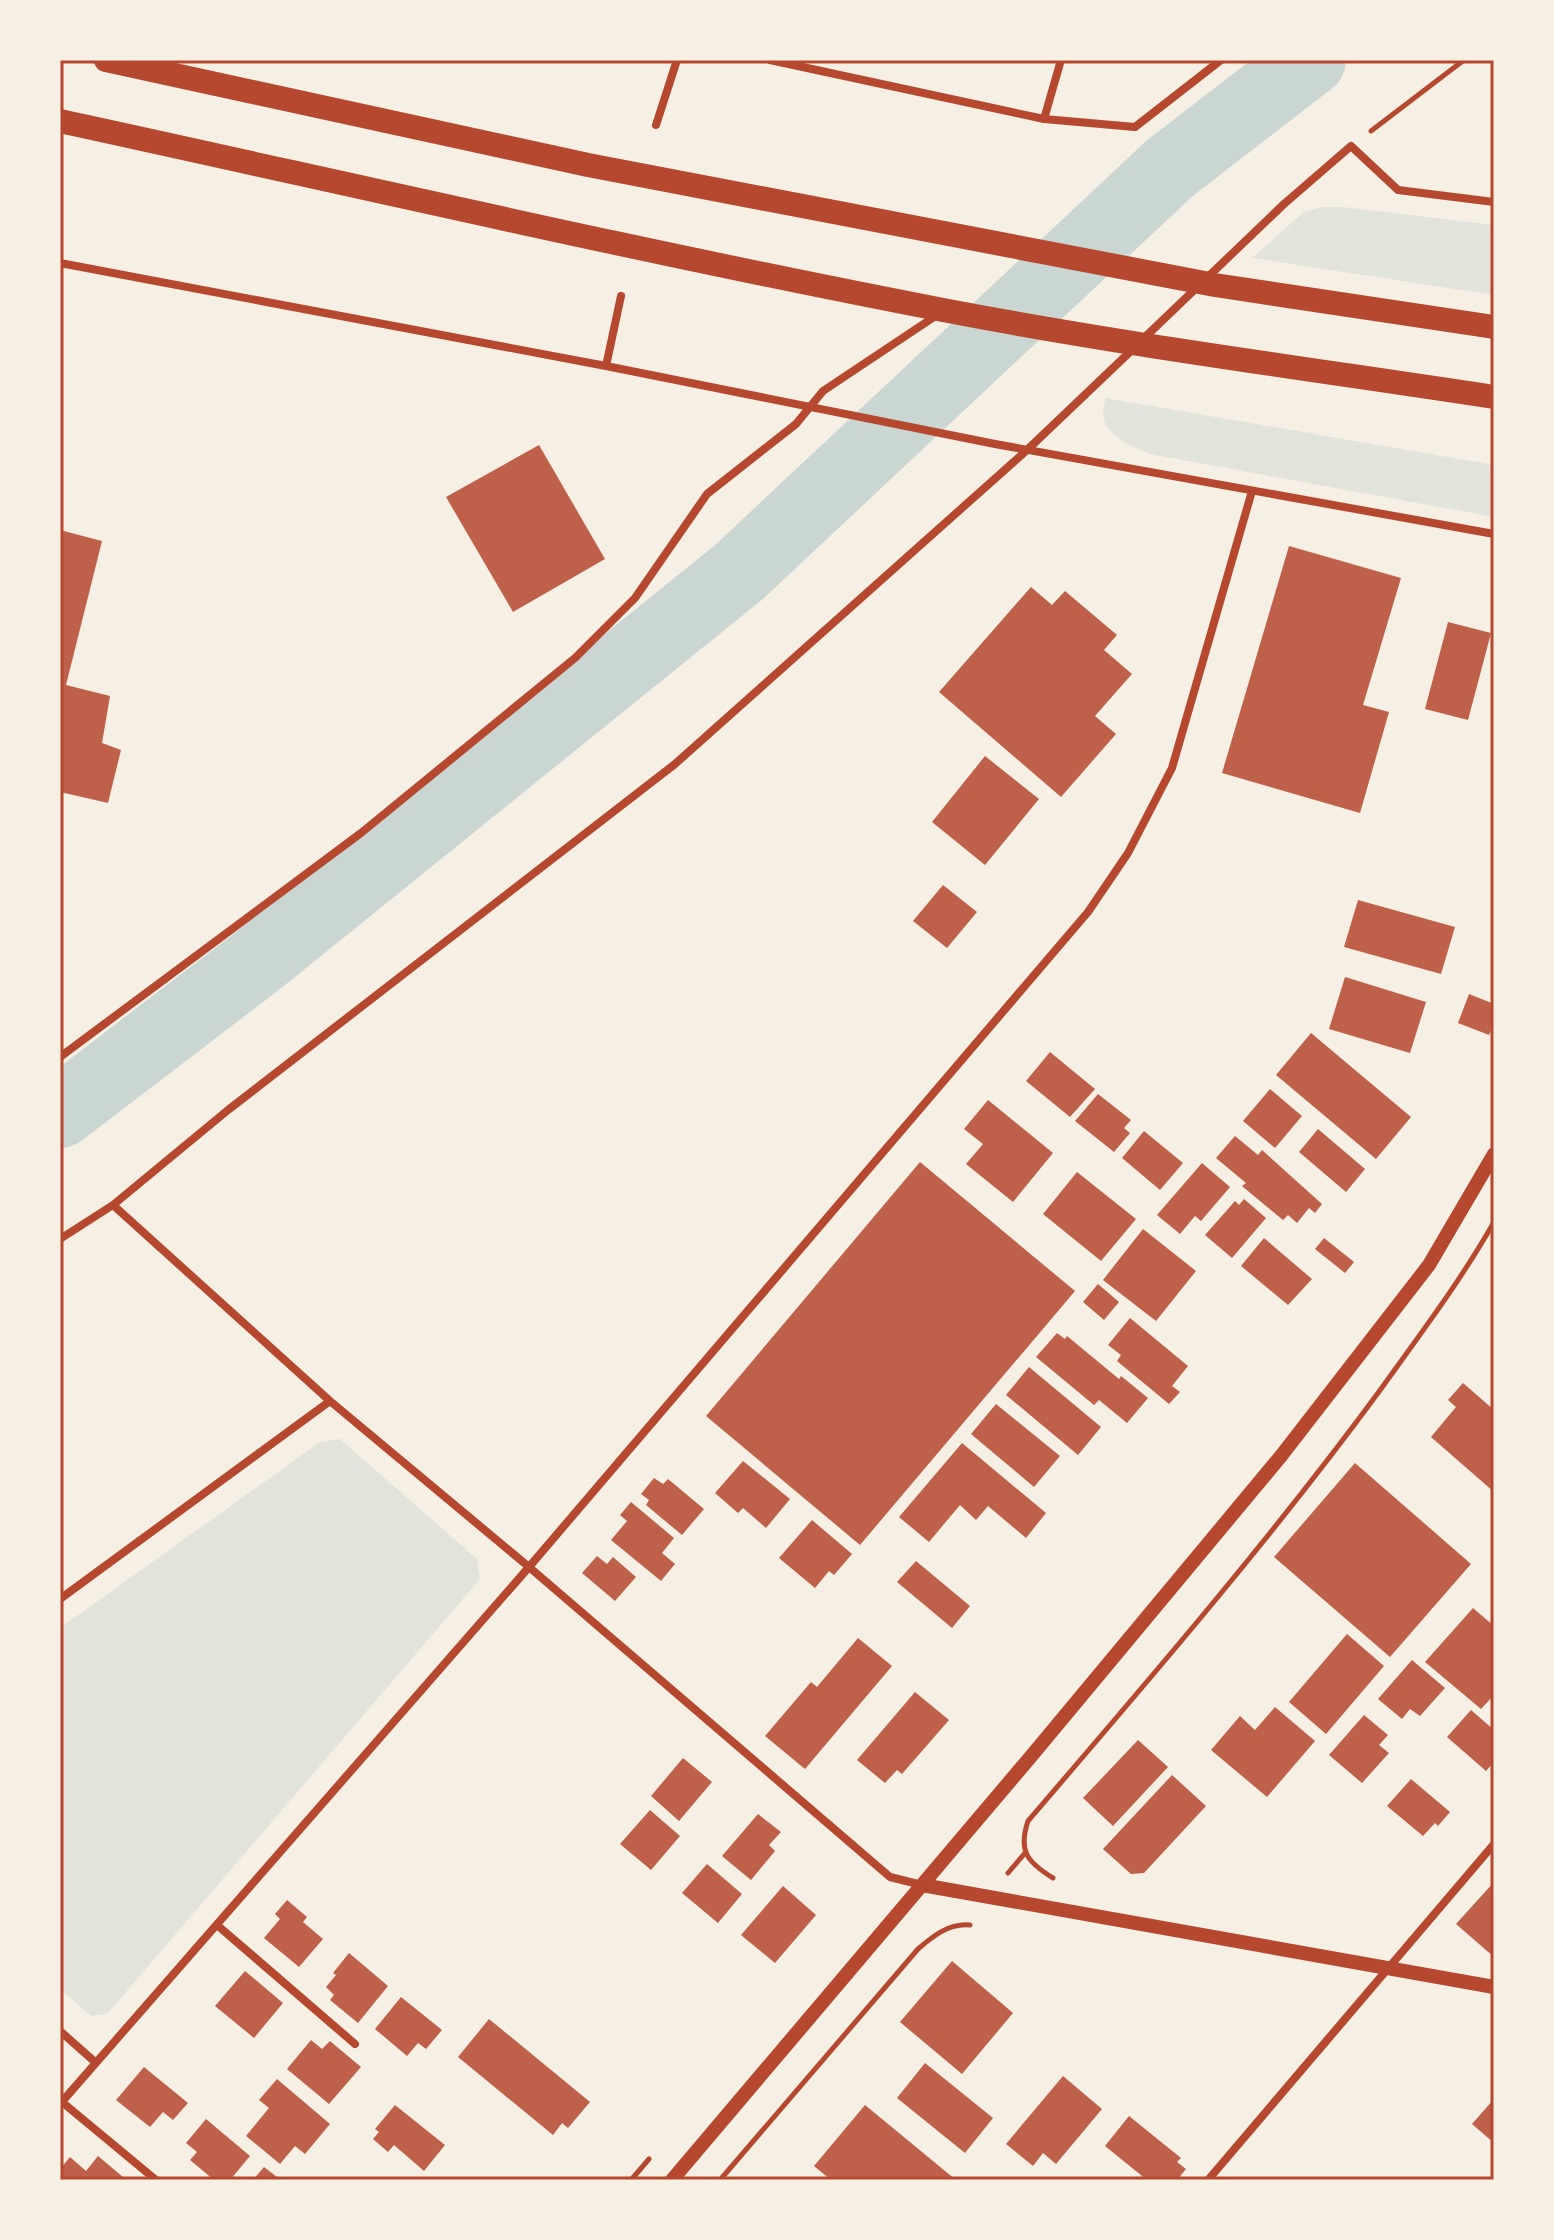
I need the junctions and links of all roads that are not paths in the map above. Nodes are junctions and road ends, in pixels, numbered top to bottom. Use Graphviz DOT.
graph roads {
  1 [pos="106,60"];
  2 [pos="677,60"];
  3 [pos="770,60"];
  4 [pos="1061,60"];
  5 [pos="1221,60"];
  6 [pos="1044,119"];
  7 [pos="60,121"];
  8 [pos="656,125"];
  9 [pos="1494,202"];
  10 [pos="60,263"];
  11 [pos="621,296"];
  12 [pos="944,310"];
  13 [pos="1494,327"];
  14 [pos="606,366"];
  15 [pos="1494,397"];
  16 [pos="809,408"];
  17 [pos="1027,450"];
  18 [pos="1252,491"];
  19 [pos="1494,534"];
  20 [pos="60,1057"];
  21 [pos="1494,1154"];
  22 [pos="113,1205"];
  23 [pos="60,1239"];
  24 [pos="330,1401"];
  25 [pos="529,1567"];
  26 [pos="60,1599"];
  27 [pos="1494,1844"];
  28 [pos="922,1885"];
  29 [pos="217,1925"];
  30 [pos="1387,1968"];
  31 [pos="1494,1987"];
  32 [pos="60,2031"];
  33 [pos="355,2044"];
  34 [pos="95,2062"];
  35 [pos="61,2103"];
  36 [pos="156,2180"];
  37 [pos="672,2180"];
  38 [pos="1208,2180"];
  1 -- 13 [label="highway"];
  2 -- 8 [label="street"];
  3 -- 6 [label="street"];
  4 -- 6 [label="street"];
  5 -- 6 [label="street"];
  7 -- 12 [label="highway"];
  9 -- 17 [label="street"];
  10 -- 14 [label="street"];
  11 -- 14 [label="street"];
  12 -- 15 [label="highway"];
  12 -- 16 [label="street"];
  14 -- 16 [label="street"];
  16 -- 17 [label="street"];
  16 -- 20 [label="street"];
  17 -- 18 [label="street"];
  17 -- 22 [label="street"];
  18 -- 19 [label="street"];
  18 -- 25 [label="street"];
  21 -- 28 [label="street"];
  22 -- 23 [label="street"];
  22 -- 24 [label="street"];
  24 -- 25 [label="street"];
  24 -- 26 [label="street"];
  25 -- 28 [label="street"];
  25 -- 29 [label="street"];
  27 -- 30 [label="street"];
  28 -- 30 [label="street"];
  28 -- 37 [label="street"];
  29 -- 33 [label="street"];
  29 -- 34 [label="street"];
  30 -- 31 [label="street"];
  30 -- 38 [label="street"];
  32 -- 34 [label="street"];
  34 -- 35 [label="street"];
  35 -- 36 [label="street"];
}
